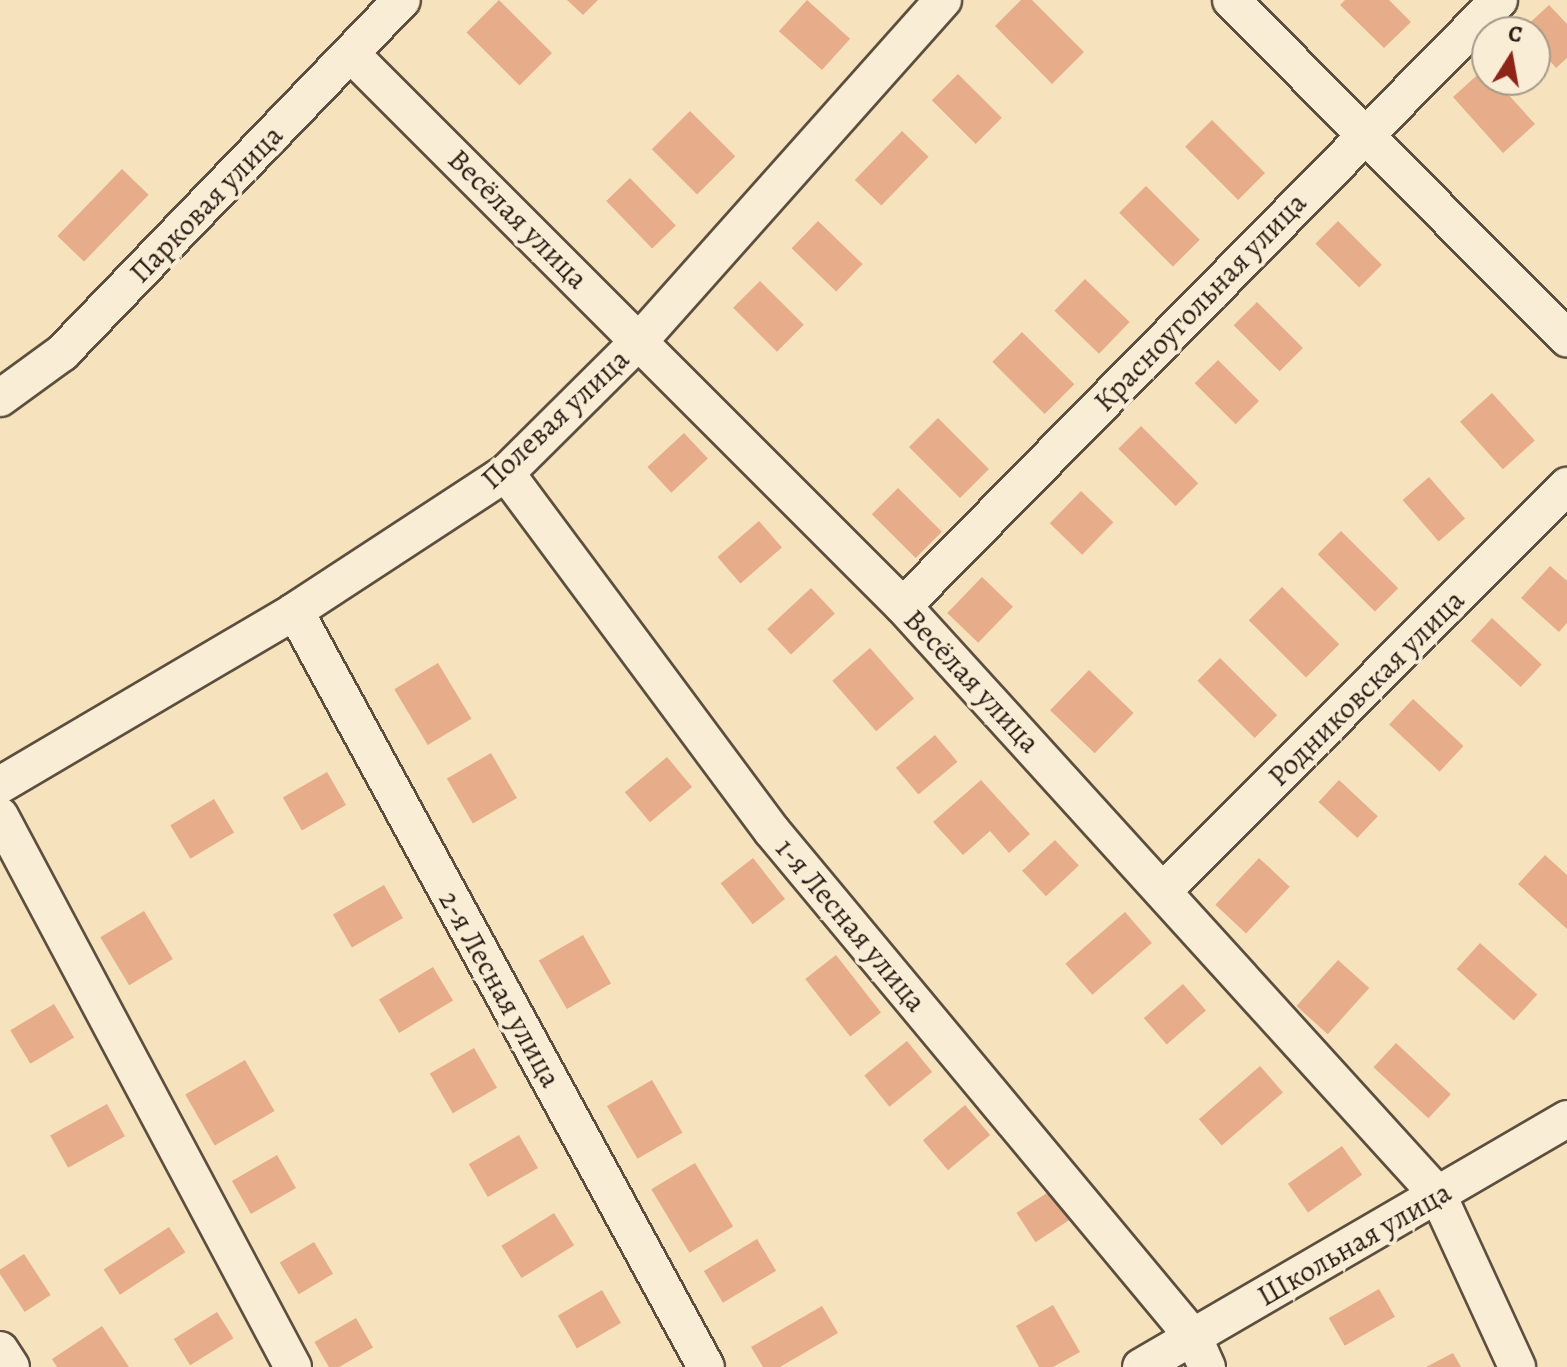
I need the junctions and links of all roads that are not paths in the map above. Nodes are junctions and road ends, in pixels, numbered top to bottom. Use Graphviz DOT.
graph roads {
  1 [pos="402,0"];
  2 [pos="943,0"];
  3 [pos="1231,0"];
  4 [pos="1499,0"];
  5 [pos="351,54"];
  6 [pos="1364,135"];
  7 [pos="1567,338"];
  8 [pos="641,339"];
  9 [pos="0,398"];
  10 [pos="506,473"];
  11 [pos="1567,486"];
  12 [pos="903,606"];
  13 [pos="295,611"];
  14 [pos="0,785"];
  15 [pos="0,816"];
  16 [pos="1164,890"];
  17 [pos="1567,1119"];
  18 [pos="1438,1195"];
  19 [pos="0,1350"];
  20 [pos="1200,1352"];
  21 [pos="11,1367"];
  22 [pos="293,1367"];
  23 [pos="706,1367"];
  24 [pos="1141,1367"];
  25 [pos="1517,1367"];
  1 -- 5 [label="street, Парковая улица"];
  2 -- 8 [label="street, Полевая улица"];
  3 -- 6 [label="street"];
  4 -- 6 [label="street, Красноугольная улица"];
  5 -- 8 [label="street, Весёлая улица"];
  5 -- 9 [label="street, Парковая улица"];
  6 -- 7 [label="street"];
  6 -- 12 [label="street, Красноугольная улица"];
  8 -- 10 [label="street, Полевая улица"];
  8 -- 12 [label="street, Весёлая улица"];
  10 -- 13 [label="street, Полевая улица"];
  10 -- 20 [label="street, 1-я Лесная улица"];
  11 -- 16 [label="street, Родниковская улица"];
  12 -- 16 [label="street, Весёлая улица"];
  13 -- 14 [label="street, Полевая улица"];
  13 -- 23 [label="street, 2-я Лесная улица"];
  15 -- 22 [label="street"];
  16 -- 18 [label="street, Весёлая улица"];
  17 -- 18 [label="street, Школьная улица"];
  18 -- 20 [label="street, Школьная улица"];
  18 -- 25 [label="street, Весёлая улица"];
  19 -- 21 [label="street"];
  20 -- 24 [label="street, Школьная улица"];
}
